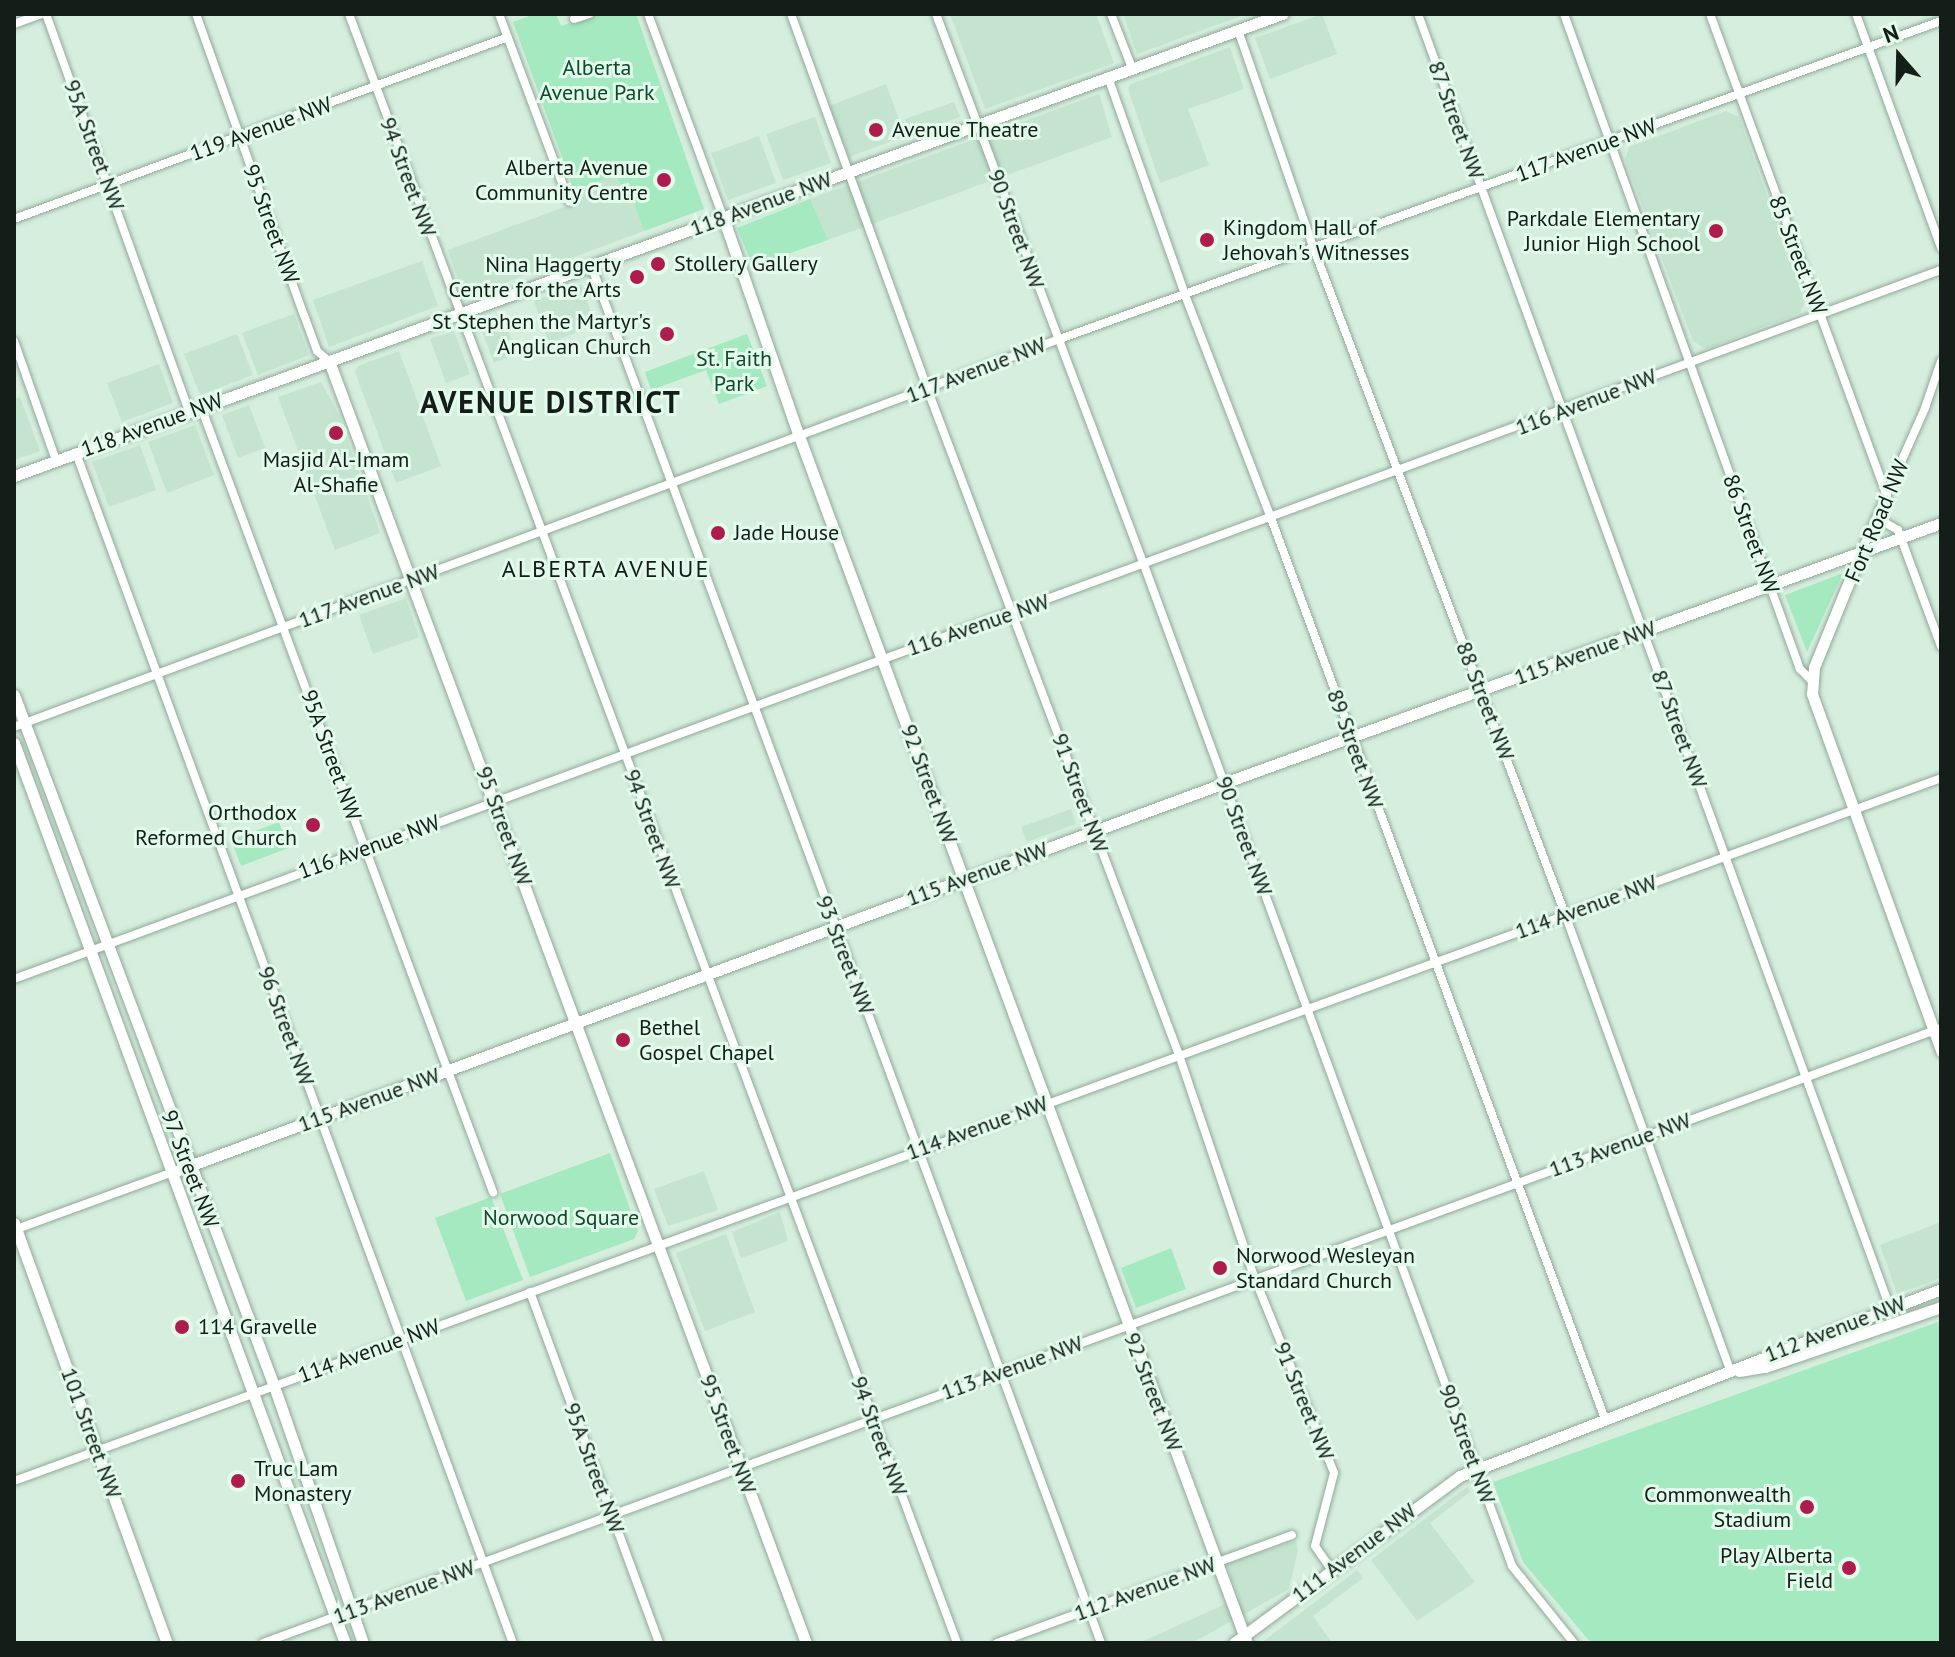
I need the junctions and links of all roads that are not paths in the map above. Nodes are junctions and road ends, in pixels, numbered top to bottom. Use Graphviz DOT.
graph roads {
  1 [pos="44,14"];
  2 [pos="196,14"];
  3 [pos="349,14"];
  4 [pos="499,14"];
  5 [pos="589,14"];
  6 [pos="648,14"];
  7 [pos="791,14"];
  8 [pos="936,14"];
  9 [pos="1111,14"];
  10 [pos="1281,14"];
  11 [pos="1418,14"];
  12 [pos="1564,14"];
  13 [pos="1710,14"];
  14 [pos="1856,14"];
  15 [pos="574,19"];
  16 [pos="1941,21"];
  17 [pos="14,24"];
  18 [pos="1238,30"];
  19 [pos="508,37"];
  20 [pos="1867,47"];
  21 [pos="1132,68"];
  22 [pos="1108,77"];
  23 [pos="375,87"];
  24 [pos="1737,95"];
  25 [pos="978,125"];
  26 [pos="239,137"];
  27 [pos="1610,142"];
  28 [pos="849,171"];
  29 [pos="108,185"];
  30 [pos="1480,187"];
  31 [pos="569,201"];
  32 [pos="723,217"];
  33 [pos="14,219"];
  34 [pos="1941,248"];
  35 [pos="1314,249"];
  36 [pos="591,265"];
  37 [pos="1941,270"];
  38 [pos="1185,295"];
  39 [pos="459,314"];
  40 [pos="1821,316"];
  41 [pos="1057,340"];
  42 [pos="14,341"];
  43 [pos="329,361"];
  44 [pos="1941,361"];
  45 [pos="1689,363"];
  46 [pos="927,388"];
  47 [pos="195,409"];
  48 [pos="1563,411"];
  49 [pos="799,436"];
  50 [pos="76,453"];
  51 [pos="56,460"];
  52 [pos="1399,471"];
  53 [pos="14,476"];
  54 [pos="671,484"];
  55 [pos="1887,496"];
  56 [pos="1271,518"];
  57 [pos="1877,518"];
  58 [pos="1941,523"];
  59 [pos="541,532"];
  60 [pos="1900,538"];
  61 [pos="1861,552"];
  62 [pos="1144,565"];
  63 [pos="413,579"];
  64 [pos="1770,586"];
  65 [pos="1015,612"];
  66 [pos="283,627"];
  67 [pos="1643,632"];
  68 [pos="1941,646"];
  69 [pos="882,658"];
  70 [pos="158,674"];
  71 [pos="1811,680"];
  72 [pos="1480,690"];
  73 [pos="14,695"];
  74 [pos="753,705"];
  75 [pos="19,725"];
  76 [pos="1350,737"];
  77 [pos="14,743"];
  78 [pos="623,753"];
  79 [pos="1941,778"];
  80 [pos="1224,783"];
  81 [pos="495,800"];
  82 [pos="1854,809"];
  83 [pos="1093,831"];
  84 [pos="365,848"];
  85 [pos="1725,856"];
  86 [pos="964,879"];
  87 [pos="238,895"];
  88 [pos="1565,914"];
  89 [pos="834,927"];
  90 [pos="107,944"];
  91 [pos="91,950"];
  92 [pos="1435,961"];
  93 [pos="706,975"];
  94 [pos="14,979"];
  95 [pos="1308,1007"];
  96 [pos="577,1022"];
  97 [pos="1937,1029"];
  98 [pos="1941,1051"];
  99 [pos="1179,1055"];
  100 [pos="448,1070"];
  101 [pos="1803,1078"];
  102 [pos="1047,1102"];
  103 [pos="320,1118"];
  104 [pos="1643,1137"];
  105 [pos="918,1149"];
  106 [pos="188,1167"];
  107 [pos="173,1172"];
  108 [pos="1515,1183"];
  109 [pos="493,1192"];
  110 [pos="792,1196"];
  111 [pos="15,1228"];
  112 [pos="1386,1231"];
  113 [pos="659,1244"];
  114 [pos="1255,1279"];
  115 [pos="1941,1289"];
  116 [pos="530,1292"];
  117 [pos="1941,1307"];
  118 [pos="1890,1308"];
  119 [pos="1127,1326"];
  120 [pos="404,1338"];
  121 [pos="999,1373"];
  122 [pos="1731,1373"];
  123 [pos="274,1386"];
  124 [pos="254,1393"];
  125 [pos="872,1419"];
  126 [pos="1605,1419"];
  127 [pos="98,1451"];
  128 [pos="739,1468"];
  129 [pos="1477,1468"];
  130 [pos="14,1481"];
  131 [pos="611,1516"];
  132 [pos="1292,1535"];
  133 [pos="1219,1562"];
  134 [pos="483,1563"];
  135 [pos="1332,1570"];
  136 [pos="1090,1609"];
  137 [pos="351,1611"];
  138 [pos="335,1617"];
  139 [pos="1246,1639"];
  140 [pos="167,1643"];
  141 [pos="263,1643"];
  142 [pos="345,1643"];
  143 [pos="363,1643"];
  144 [pos="513,1643"];
  145 [pos="659,1643"];
  146 [pos="806,1643"];
  147 [pos="957,1643"];
  148 [pos="997,1643"];
  149 [pos="1101,1643"];
  150 [pos="1234,1643"];
  151 [pos="1574,1643"];
  1 -- 17 [label="street"];
  1 -- 29 [label="street, 95A Street NW"];
  2 -- 26 [label="street, 95 Street NW"];
  3 -- 23 [label="street, 94 Street NW"];
  4 -- 19 [label="street"];
  5 -- 15 [label="street"];
  6 -- 32 [label="street, 92 Street NW"];
  7 -- 28 [label="street, 91 Street NW"];
  8 -- 25 [label="street, 90 Street NW"];
  9 -- 21 [label="street"];
  10 -- 18 [label="street, 118 Avenue NW"];
  11 -- 30 [label="street, 87 Street NW"];
  12 -- 27 [label="street, 86 Street NW"];
  13 -- 24 [label="street, 85 Street NW"];
  14 -- 20 [label="street"];
  16 -- 20 [label="street, 117 Avenue NW"];
  18 -- 21 [label="street, 118 Avenue NW"];
  18 -- 35 [label="street, 88 Street NW"];
  19 -- 23 [label="street, 119 Avenue NW"];
  19 -- 31 [label="street"];
  20 -- 24 [label="street, 117 Avenue NW"];
  20 -- 34 [label="street"];
  21 -- 22 [label="street, 118 Avenue NW"];
  22 -- 25 [label="street, 118 Avenue NW"];
  22 -- 38 [label="street, 89 Street NW"];
  23 -- 26 [label="street, 119 Avenue NW"];
  23 -- 39 [label="street, 94 Street NW"];
  24 -- 27 [label="street, 117 Avenue NW"];
  24 -- 40 [label="street, 85 Street NW"];
  25 -- 28 [label="street, 118 Avenue NW"];
  25 -- 41 [label="street, 90 Street NW"];
  26 -- 29 [label="street, 119 Avenue NW"];
  26 -- 43 [label="street, 95 Street NW"];
  27 -- 30 [label="street, 117 Avenue NW"];
  27 -- 45 [label="street, 86 Street NW"];
  28 -- 32 [label="street, 118 Avenue NW"];
  28 -- 46 [label="street, 91 Street NW"];
  29 -- 33 [label="street, 119 Avenue NW"];
  29 -- 47 [label="street, 95A Street NW"];
  30 -- 35 [label="street, 117 Avenue NW"];
  30 -- 48 [label="street, 87 Street NW"];
  32 -- 36 [label="street, 118 Avenue NW"];
  32 -- 49 [label="street, 92 Street NW"];
  35 -- 38 [label="street, 117 Avenue NW"];
  35 -- 52 [label="street, 88 Street NW"];
  36 -- 39 [label="street, 118 Avenue NW"];
  36 -- 54 [label="street, 93 Street NW"];
  37 -- 40 [label="street, 116 Avenue NW"];
  38 -- 41 [label="street, 117 Avenue NW"];
  38 -- 56 [label="street, 89 Street NW"];
  39 -- 43 [label="street, 118 Avenue NW"];
  39 -- 59 [label="street, 94 Street NW"];
  40 -- 45 [label="street, 116 Avenue NW"];
  40 -- 55 [label="street, 85 Street NW"];
  41 -- 46 [label="street, 117 Avenue NW"];
  41 -- 62 [label="street, 90 Street NW"];
  42 -- 51 [label="street"];
  43 -- 47 [label="street, 118 Avenue NW"];
  43 -- 63 [label="street, 95 Street NW"];
  44 -- 55 [label="street, Fort Road NW"];
  45 -- 48 [label="street, 116 Avenue NW"];
  45 -- 64 [label="street, 86 Street NW"];
  46 -- 49 [label="street, 117 Avenue NW"];
  46 -- 65 [label="street, 91 Street NW"];
  47 -- 50 [label="street, 118 Avenue NW"];
  47 -- 66 [label="street, 95A Street NW"];
  48 -- 52 [label="street, 116 Avenue NW"];
  48 -- 67 [label="street, 87 Street NW"];
  49 -- 54 [label="street, 117 Avenue NW"];
  49 -- 69 [label="street, 92 Street NW"];
  50 -- 51 [label="street, 118 Avenue NW"];
  50 -- 70 [label="street, 96 Street NW"];
  51 -- 53 [label="street, 118 Avenue NW"];
  52 -- 56 [label="street, 116 Avenue NW"];
  52 -- 72 [label="street, 88 Street NW"];
  54 -- 59 [label="street, 117 Avenue NW"];
  54 -- 74 [label="street, 93 Street NW"];
  55 -- 57 [label="street, Fort Road NW"];
  56 -- 62 [label="street, 116 Avenue NW"];
  56 -- 76 [label="street, 89 Street NW"];
  57 -- 60 [label="street"];
  57 -- 61 [label="street, Fort Road NW"];
  58 -- 60 [label="street, 115 Avenue NW"];
  59 -- 63 [label="street, 117 Avenue NW"];
  59 -- 78 [label="street, 94 Street NW"];
  60 -- 61 [label="street, 115 Avenue NW"];
  60 -- 68 [label="street"];
  61 -- 64 [label="street, 115 Avenue NW"];
  61 -- 71 [label="street, Fort Road NW"];
  62 -- 65 [label="street, 116 Avenue NW"];
  62 -- 80 [label="street, 90 Street NW"];
  63 -- 66 [label="street, 117 Avenue NW"];
  63 -- 81 [label="street, 95 Street NW"];
  64 -- 67 [label="street, 115 Avenue NW"];
  64 -- 71 [label="street, 86 Street NW"];
  65 -- 69 [label="street, 116 Avenue NW"];
  65 -- 83 [label="street, 91 Street NW"];
  66 -- 70 [label="street, 117 Avenue NW"];
  66 -- 84 [label="street, 95A Street NW"];
  67 -- 72 [label="street, 115 Avenue NW"];
  67 -- 85 [label="street, 87 Street NW"];
  69 -- 74 [label="street, 116 Avenue NW"];
  69 -- 86 [label="street, 92 Street NW"];
  70 -- 75 [label="street, 117 Avenue NW"];
  70 -- 87 [label="street, 96 Street NW"];
  71 -- 82 [label="street, 86 Street NW"];
  72 -- 76 [label="street, 115 Avenue NW"];
  72 -- 88 [label="street, 88 Street NW"];
  73 -- 75 [label="street, 97 Street NW"];
  74 -- 78 [label="street, 116 Avenue NW"];
  74 -- 89 [label="street, 93 Street NW"];
  75 -- 90 [label="street, 97 Street NW"];
  76 -- 80 [label="street, 115 Avenue NW"];
  76 -- 92 [label="street, 89 Street NW"];
  77 -- 91 [label="street, 97 Street NW"];
  78 -- 81 [label="street, 116 Avenue NW"];
  78 -- 93 [label="street, 94 Street NW"];
  79 -- 82 [label="street, 114 Avenue NW"];
  80 -- 83 [label="street, 115 Avenue NW"];
  80 -- 95 [label="street, 90 Street NW"];
  81 -- 84 [label="street, 116 Avenue NW"];
  81 -- 96 [label="street, 95 Street NW"];
  82 -- 85 [label="street, 114 Avenue NW"];
  82 -- 97 [label="street, 86 Street NW"];
  83 -- 86 [label="street, 115 Avenue NW"];
  83 -- 99 [label="street, 91 Street NW"];
  84 -- 87 [label="street, 116 Avenue NW"];
  84 -- 100 [label="street, 95A Street NW"];
  85 -- 88 [label="street, 114 Avenue NW"];
  85 -- 101 [label="street, 87 Street NW"];
  86 -- 89 [label="street, 115 Avenue NW"];
  86 -- 102 [label="street, 92 Street NW"];
  87 -- 90 [label="street, 116 Avenue NW"];
  87 -- 103 [label="street, 96 Street NW"];
  88 -- 92 [label="street, 114 Avenue NW"];
  88 -- 104 [label="street, 88 Street NW"];
  89 -- 93 [label="street, 115 Avenue NW"];
  89 -- 105 [label="street, 93 Street NW"];
  90 -- 91 [label="street, 116 Avenue NW"];
  90 -- 106 [label="street, 97 Street NW"];
  91 -- 94 [label="street, 116 Avenue NW"];
  91 -- 107 [label="street, 97 Street NW"];
  92 -- 95 [label="street, 114 Avenue NW"];
  92 -- 108 [label="street, 89 Street NW"];
  93 -- 96 [label="street, 115 Avenue NW"];
  93 -- 110 [label="street, 94 Street NW"];
  95 -- 99 [label="street, 114 Avenue NW"];
  95 -- 112 [label="street, 90 Street NW"];
  96 -- 100 [label="street, 115 Avenue NW"];
  96 -- 113 [label="street, 95 Street NW"];
  97 -- 98 [label="street, 86 Street NW"];
  97 -- 101 [label="street, 113 Avenue NW"];
  99 -- 102 [label="street, 114 Avenue NW"];
  99 -- 114 [label="street, 91 Street NW"];
  100 -- 103 [label="street, 115 Avenue NW"];
  100 -- 109 [label="street, 95A Street NW"];
  101 -- 104 [label="street, 113 Avenue NW"];
  101 -- 118 [label="street, 87 Street NW"];
  102 -- 105 [label="street, 114 Avenue NW"];
  102 -- 119 [label="street, 92 Street NW"];
  103 -- 106 [label="street, 115 Avenue NW"];
  103 -- 120 [label="street, 96 Street NW"];
  104 -- 108 [label="street, 113 Avenue NW"];
  104 -- 122 [label="street, 88 Street NW"];
  105 -- 110 [label="street, 114 Avenue NW"];
  105 -- 121 [label="street, 93 Street NW"];
  106 -- 107 [label="street, 115 Avenue NW"];
  106 -- 123 [label="street, 97 Street NW"];
  107 -- 111 [label="street, 115 Avenue NW"];
  107 -- 124 [label="street, 97 Street NW"];
  108 -- 112 [label="street, 113 Avenue NW"];
  108 -- 126 [label="street, 89 Street NW"];
  110 -- 113 [label="street, 114 Avenue NW"];
  110 -- 125 [label="street, 94 Street NW"];
  111 -- 127 [label="street, 101 Street NW"];
  112 -- 114 [label="street, 113 Avenue NW"];
  112 -- 129 [label="street, 90 Street NW"];
  113 -- 116 [label="street, 114 Avenue NW"];
  113 -- 128 [label="street, 95 Street NW"];
  114 -- 119 [label="street, 113 Avenue NW"];
  114 -- 135 [label="street, 91 Street NW"];
  115 -- 118 [label="street, 112 Avenue NW"];
  116 -- 120 [label="street, 114 Avenue NW"];
  116 -- 131 [label="street, 95A Street NW"];
  117 -- 122 [label="street, 112 Avenue NW"];
  118 -- 122 [label="street, 112 Avenue NW"];
  119 -- 121 [label="street, 113 Avenue NW"];
  119 -- 133 [label="street, 92 Street NW"];
  120 -- 123 [label="street, 114 Avenue NW"];
  120 -- 134 [label="street, 96 Street NW"];
  121 -- 125 [label="street, 113 Avenue NW"];
  121 -- 136 [label="street, 93 Street NW"];
  122 -- 126 [label="street, 112 Avenue NW"];
  123 -- 124 [label="street, 114 Avenue NW"];
  123 -- 137 [label="street, 97 Street NW"];
  124 -- 127 [label="street, 114 Avenue NW"];
  124 -- 138 [label="street, 97 Street NW"];
  125 -- 128 [label="street, 113 Avenue NW"];
  125 -- 147 [label="street, 94 Street NW"];
  126 -- 129 [label="street, 112 Avenue NW"];
  127 -- 130 [label="street, 114 Avenue NW"];
  127 -- 140 [label="street, 101 Street NW"];
  128 -- 131 [label="street, 113 Avenue NW"];
  128 -- 146 [label="street, 95 Street NW"];
  129 -- 135 [label="street, 111 Avenue NW"];
  129 -- 151 [label="street, 90 Street NW"];
  131 -- 134 [label="street, 113 Avenue NW"];
  131 -- 145 [label="street, 95A Street NW"];
  132 -- 133 [label="street, 112 Avenue NW"];
  133 -- 136 [label="street, 112 Avenue NW"];
  133 -- 139 [label="street, 92 Street NW"];
  134 -- 137 [label="street, 113 Avenue NW"];
  134 -- 144 [label="street, 96 Street NW"];
  135 -- 139 [label="street, 111 Avenue NW"];
  136 -- 148 [label="street, 112 Avenue NW"];
  136 -- 149 [label="street, 93 Street NW"];
  137 -- 138 [label="street, 113 Avenue NW"];
  137 -- 143 [label="street, 97 Street NW"];
  138 -- 141 [label="street, 113 Avenue NW"];
  138 -- 142 [label="street, 97 Street NW"];
  139 -- 150 [label="street, 111 Avenue NW"];
}
